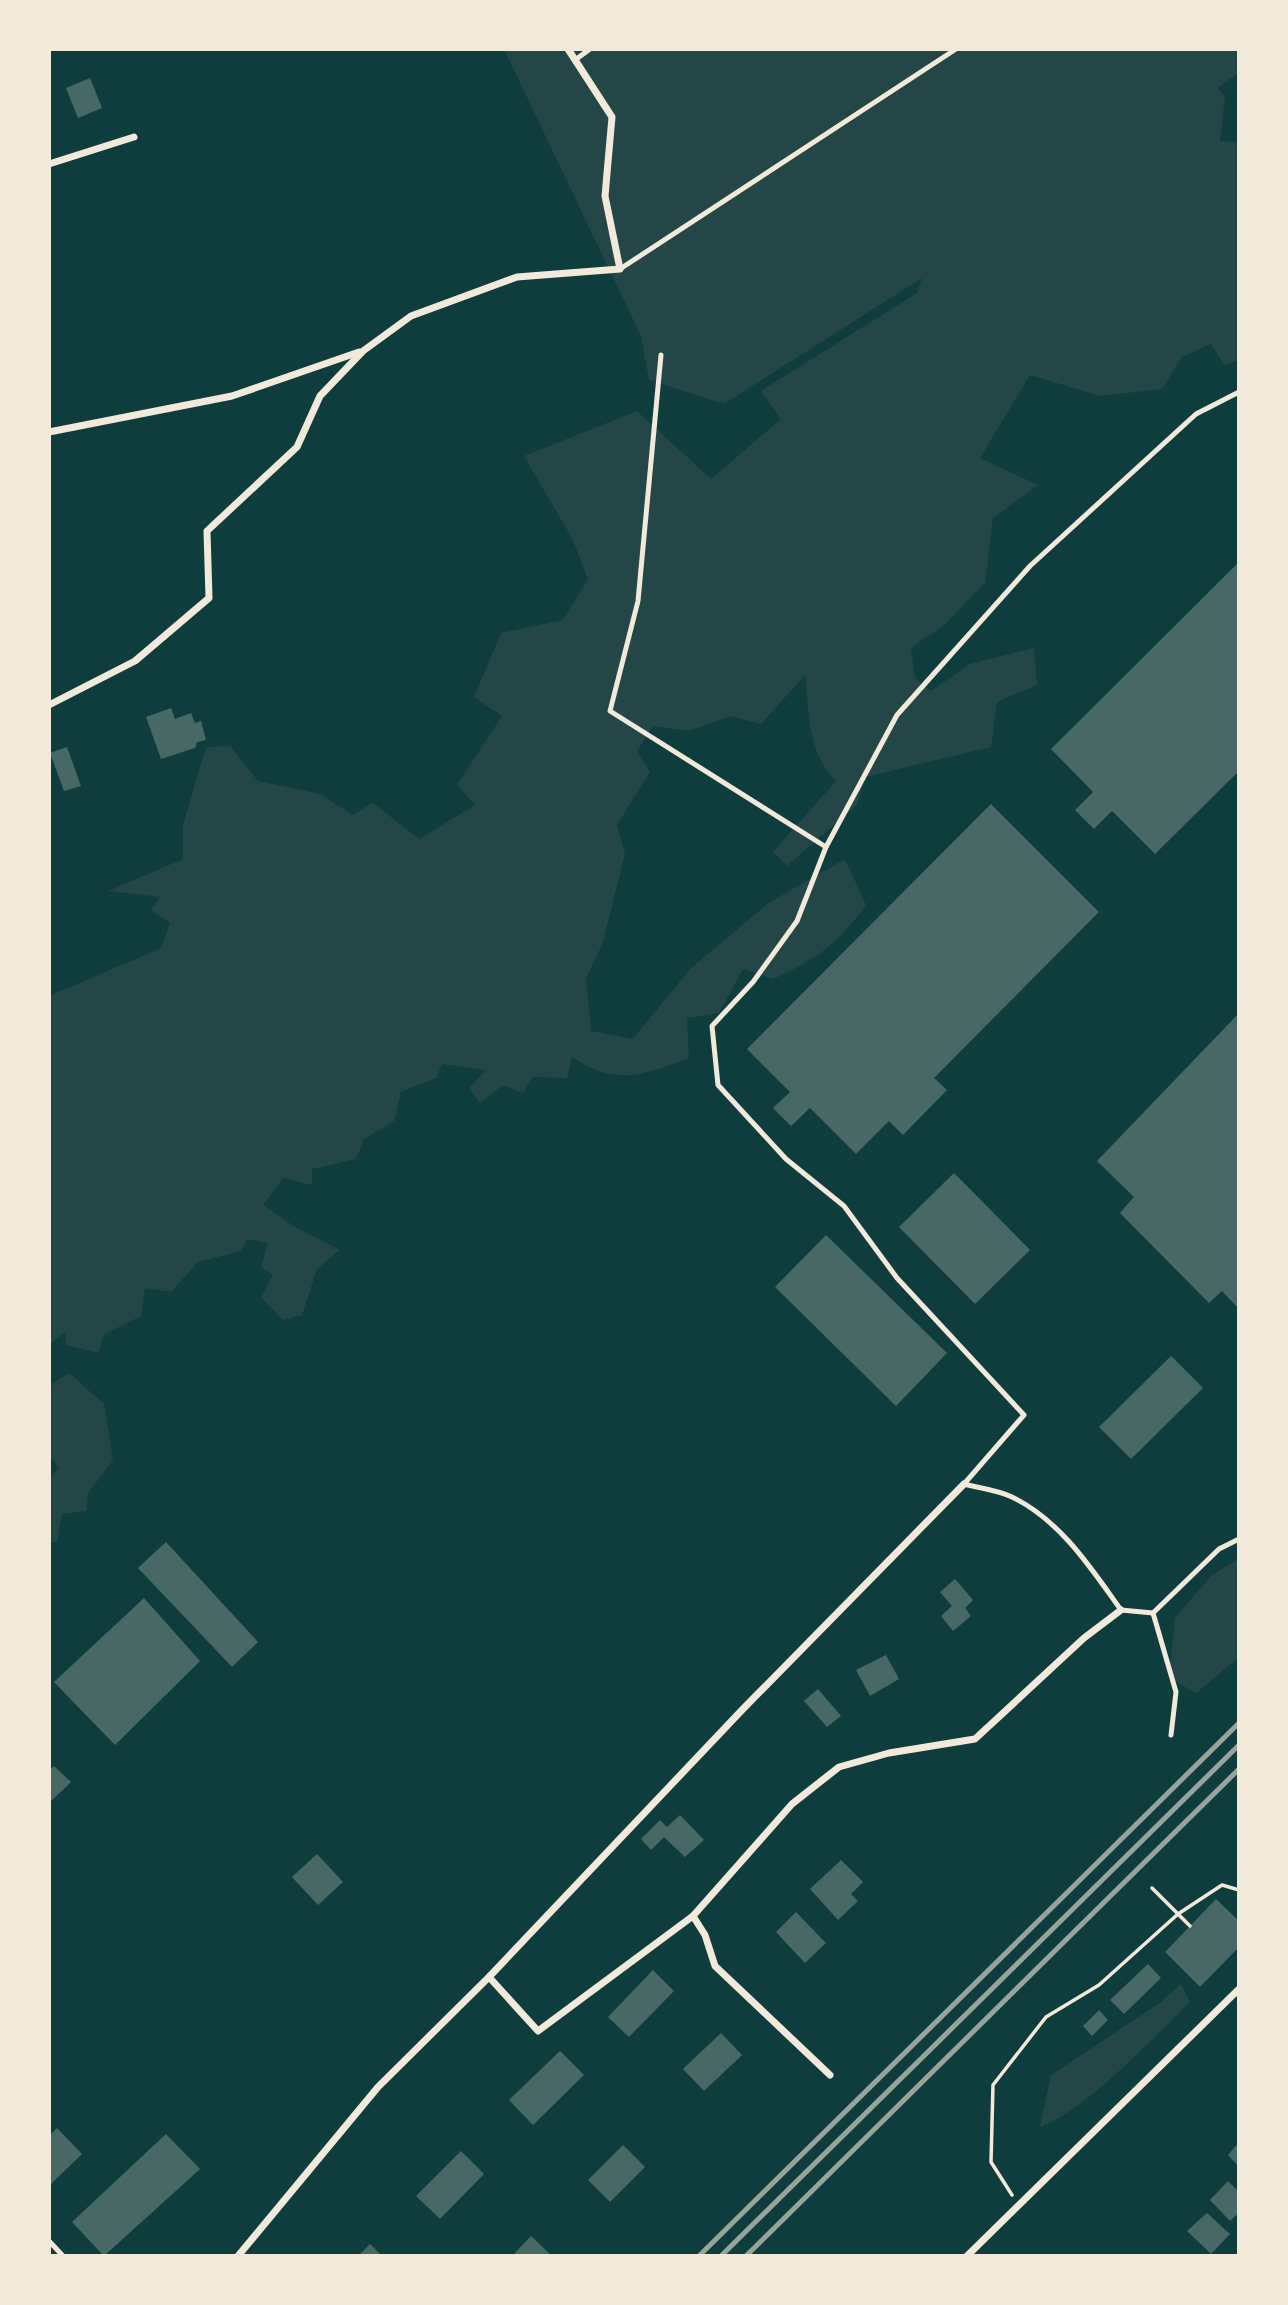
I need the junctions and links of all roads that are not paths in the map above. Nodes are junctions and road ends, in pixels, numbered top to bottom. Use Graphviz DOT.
graph roads {
  1 [pos="568,49"];
  2 [pos="590,49"];
  3 [pos="956,49"];
  4 [pos="575,60"];
  5 [pos="134,136"];
  6 [pos="49,164"];
  7 [pos="620,269"];
  8 [pos="363,351"];
  9 [pos="661,355"];
  10 [pos="1239,392"];
  11 [pos="49,432"];
  12 [pos="49,705"];
  13 [pos="826,847"];
  14 [pos="964,1484"];
  15 [pos="1239,1539"];
  16 [pos="1121,1609"];
  17 [pos="1153,1613"];
  18 [pos="1171,1735"];
  19 [pos="693,1916"];
  20 [pos="489,1977"];
  21 [pos="1239,1989"];
  22 [pos="830,2075"];
  23 [pos="49,2241"];
  24 [pos="63,2256"];
  25 [pos="238,2256"];
  26 [pos="967,2256"];
  1 -- 4 [label="street"];
  2 -- 4 [label="lane"];
  3 -- 7 [label="lane"];
  4 -- 7 [label="street"];
  5 -- 6 [label="street"];
  7 -- 8 [label="street"];
  8 -- 11 [label="street"];
  8 -- 12 [label="street"];
  9 -- 13 [label="lane"];
  10 -- 13 [label="lane"];
  13 -- 14 [label="lane"];
  14 -- 16 [label="lane"];
  14 -- 20 [label="street"];
  15 -- 17 [label="lane"];
  16 -- 17 [label="lane"];
  16 -- 19 [label="street"];
  17 -- 18 [label="lane"];
  19 -- 20 [label="street"];
  19 -- 22 [label="street"];
  20 -- 25 [label="street"];
  21 -- 26 [label="street"];
  23 -- 24 [label="lane"];
}
